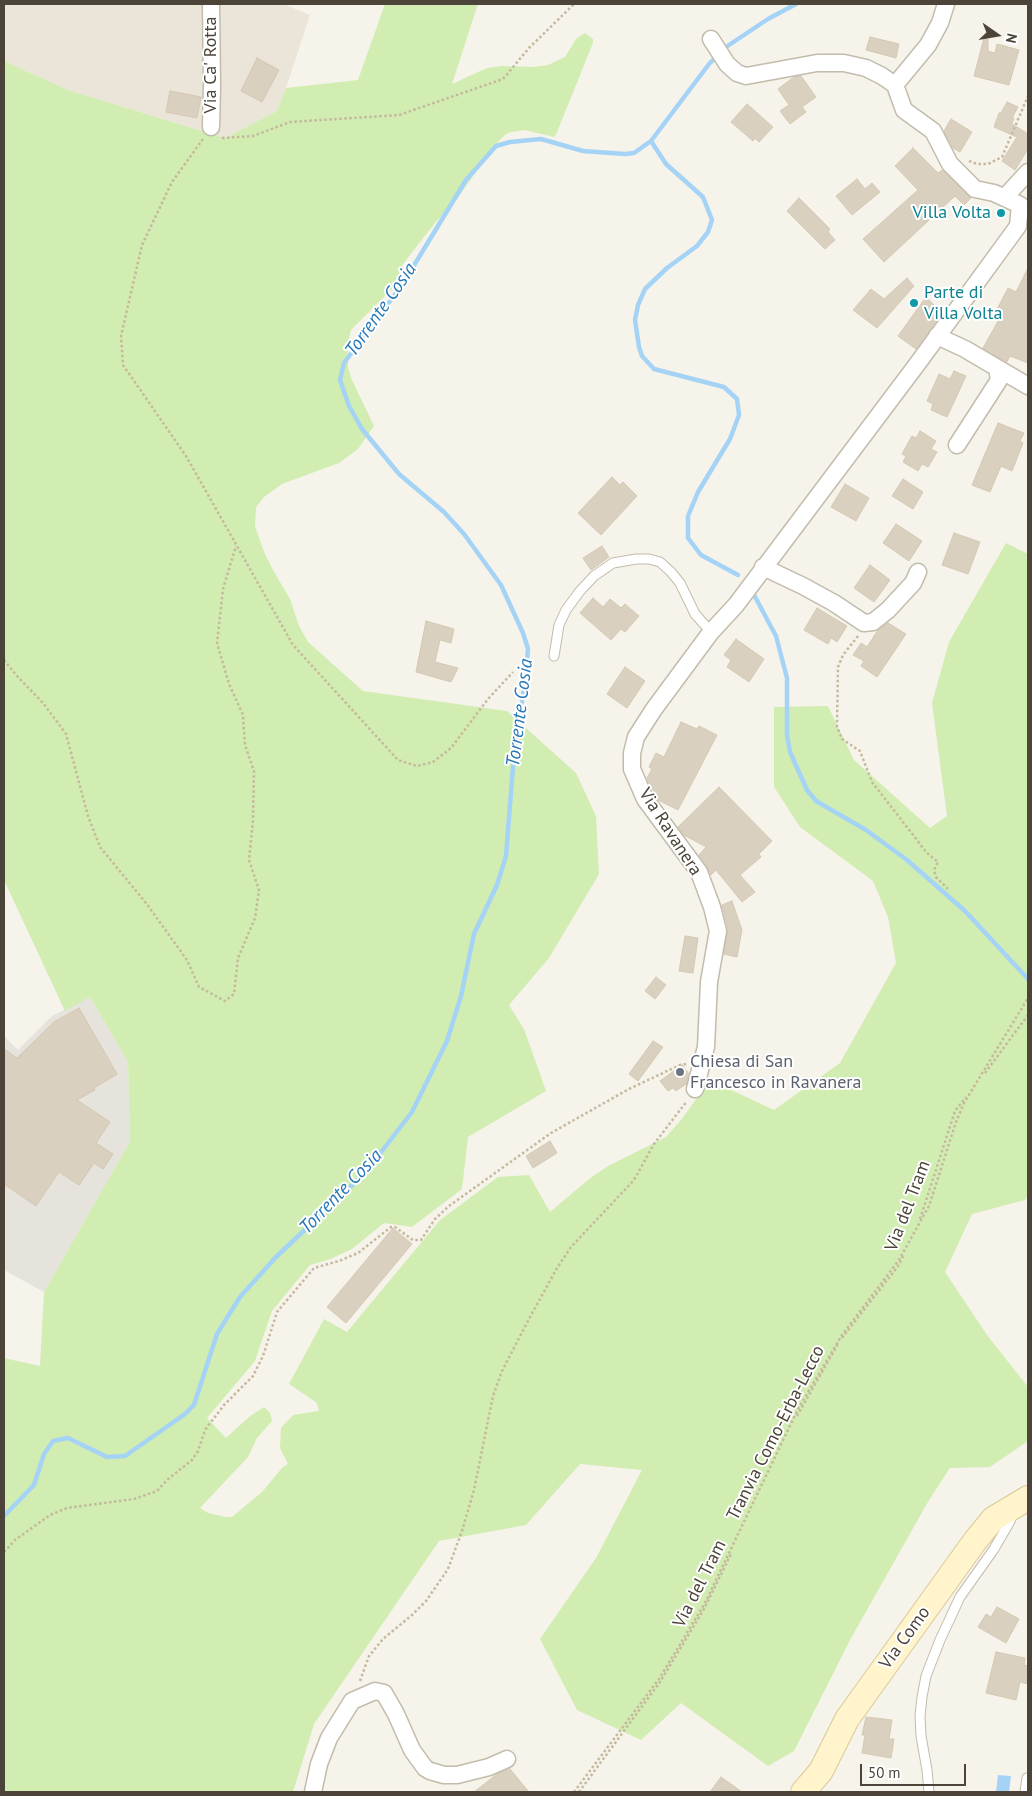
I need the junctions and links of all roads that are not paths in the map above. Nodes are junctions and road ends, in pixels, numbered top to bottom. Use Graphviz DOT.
graph roads {
  1 [pos="211,4"];
  2 [pos="946,4"];
  3 [pos="711,39"];
  4 [pos="895,85"];
  5 [pos="212,133"];
  6 [pos="1028,172"];
  7 [pos="1005,197"];
  8 [pos="937,336"];
  9 [pos="997,368"];
  10 [pos="1028,386"];
  11 [pos="957,445"];
  12 [pos="759,572"];
  13 [pos="918,572"];
  14 [pos="711,632"];
  15 [pos="554,656"];
  16 [pos="695,1089"];
  17 [pos="1024,1502"];
  18 [pos="507,1759"];
  19 [pos="1027,1778"];
  20 [pos="313,1792"];
  21 [pos="803,1792"];
  22 [pos="929,1792"];
  23 [pos="1025,1792"];
  1 -- 5 [label="street, Via Ca' Rotta"];
  2 -- 4 [label="street"];
  3 -- 4 [label="street"];
  4 -- 7 [label="street"];
  6 -- 7 [label="street"];
  7 -- 8 [label="street, Via Ravanera"];
  8 -- 9 [label="street"];
  8 -- 12 [label="street, Via Ravanera"];
  9 -- 10 [label="street"];
  9 -- 11 [label="street"];
  12 -- 13 [label="street"];
  12 -- 14 [label="street, Via Ravanera"];
  14 -- 15 [label="lane"];
  14 -- 16 [label="street, Via Ravanera"];
  17 -- 21 [label="street, Via Como"];
  17 -- 22 [label="lane"];
  18 -- 20 [label="street"];
  19 -- 23 [label="lane"];
}
